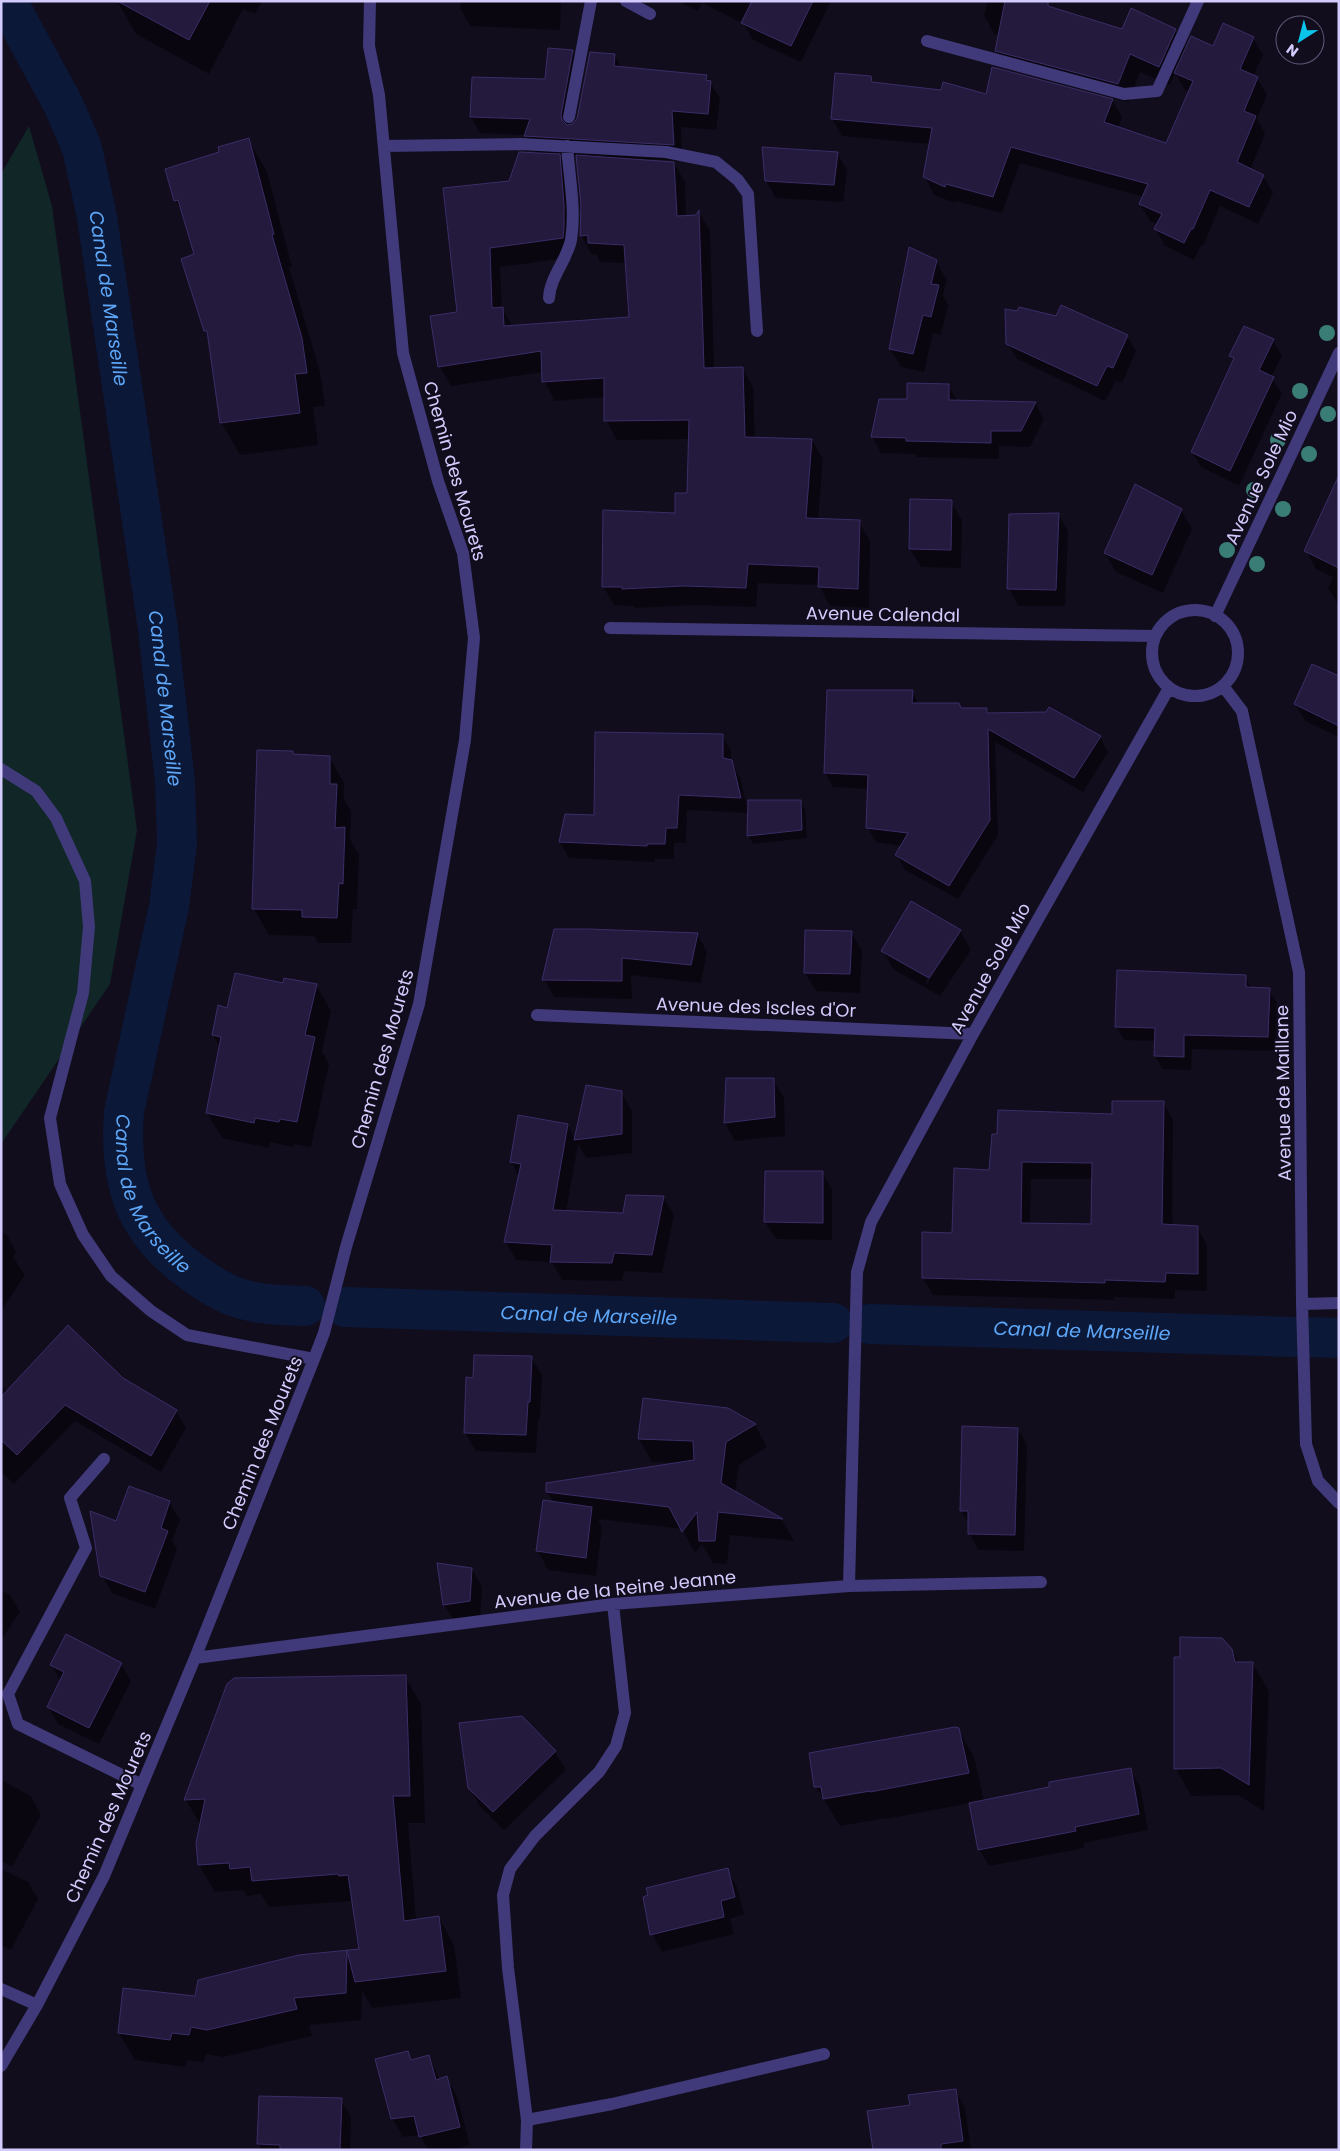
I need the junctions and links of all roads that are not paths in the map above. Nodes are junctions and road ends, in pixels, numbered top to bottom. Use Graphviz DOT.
graph roads {
  1 [pos="370,1"];
  2 [pos="591,1"];
  3 [pos="626,1"];
  4 [pos="1198,1"];
  5 [pos="650,14"];
  6 [pos="927,41"];
  7 [pos="569,117"];
  8 [pos="384,146"];
  9 [pos="567,146"];
  10 [pos="549,298"];
  11 [pos="757,331"];
  12 [pos="1339,353"];
  13 [pos="1216,616"];
  14 [pos="610,628"];
  15 [pos="1155,636"];
  16 [pos="1223,686"];
  17 [pos="1169,688"];
  18 [pos="1,769"];
  19 [pos="537,1015"];
  20 [pos="973,1034"];
  21 [pos="1339,1303"];
  22 [pos="1302,1304"];
  23 [pos="314,1359"];
  24 [pos="104,1459"];
  25 [pos="1339,1503"];
  26 [pos="1041,1582"];
  27 [pos="849,1586"];
  28 [pos="613,1604"];
  29 [pos="195,1658"];
  30 [pos="142,1785"];
  31 [pos="1,1989"];
  32 [pos="37,2005"];
  33 [pos="824,2054"];
  34 [pos="1,2066"];
  35 [pos="527,2120"];
  36 [pos="526,2150"];
  1 -- 8 [label="street, Chemin des Mourets"];
  2 -- 7 [label="street"];
  3 -- 5 [label="street"];
  4 -- 6 [label="street"];
  8 -- 9 [label="street"];
  8 -- 23 [label="street, Chemin des Mourets"];
  9 -- 10 [label="street"];
  9 -- 11 [label="street"];
  12 -- 13 [label="street, Avenue Sole Mio"];
  13 -- 15 [label="street"];
  13 -- 16 [label="street"];
  14 -- 15 [label="street, Avenue Calendal"];
  15 -- 17 [label="street"];
  16 -- 17 [label="street"];
  16 -- 22 [label="street, Avenue de Maillane"];
  17 -- 20 [label="street, Avenue Sole Mio"];
  18 -- 23 [label="street"];
  19 -- 20 [label="street, Avenue des Iscles d'Or"];
  20 -- 27 [label="street, Avenue Sole Mio"];
  21 -- 22 [label="street"];
  22 -- 25 [label="street, Avenue de Maillane"];
  23 -- 29 [label="street, Chemin des Mourets"];
  24 -- 30 [label="street"];
  26 -- 27 [label="street, Avenue de la Reine Jeanne"];
  27 -- 28 [label="street, Avenue de la Reine Jeanne"];
  28 -- 29 [label="street, Avenue de la Reine Jeanne"];
  28 -- 35 [label="street"];
  29 -- 30 [label="street, Chemin des Mourets"];
  30 -- 32 [label="street, Chemin des Mourets"];
  31 -- 32 [label="street"];
  32 -- 34 [label="street, Chemin des Mourets"];
  33 -- 35 [label="street"];
  35 -- 36 [label="street"];
}
